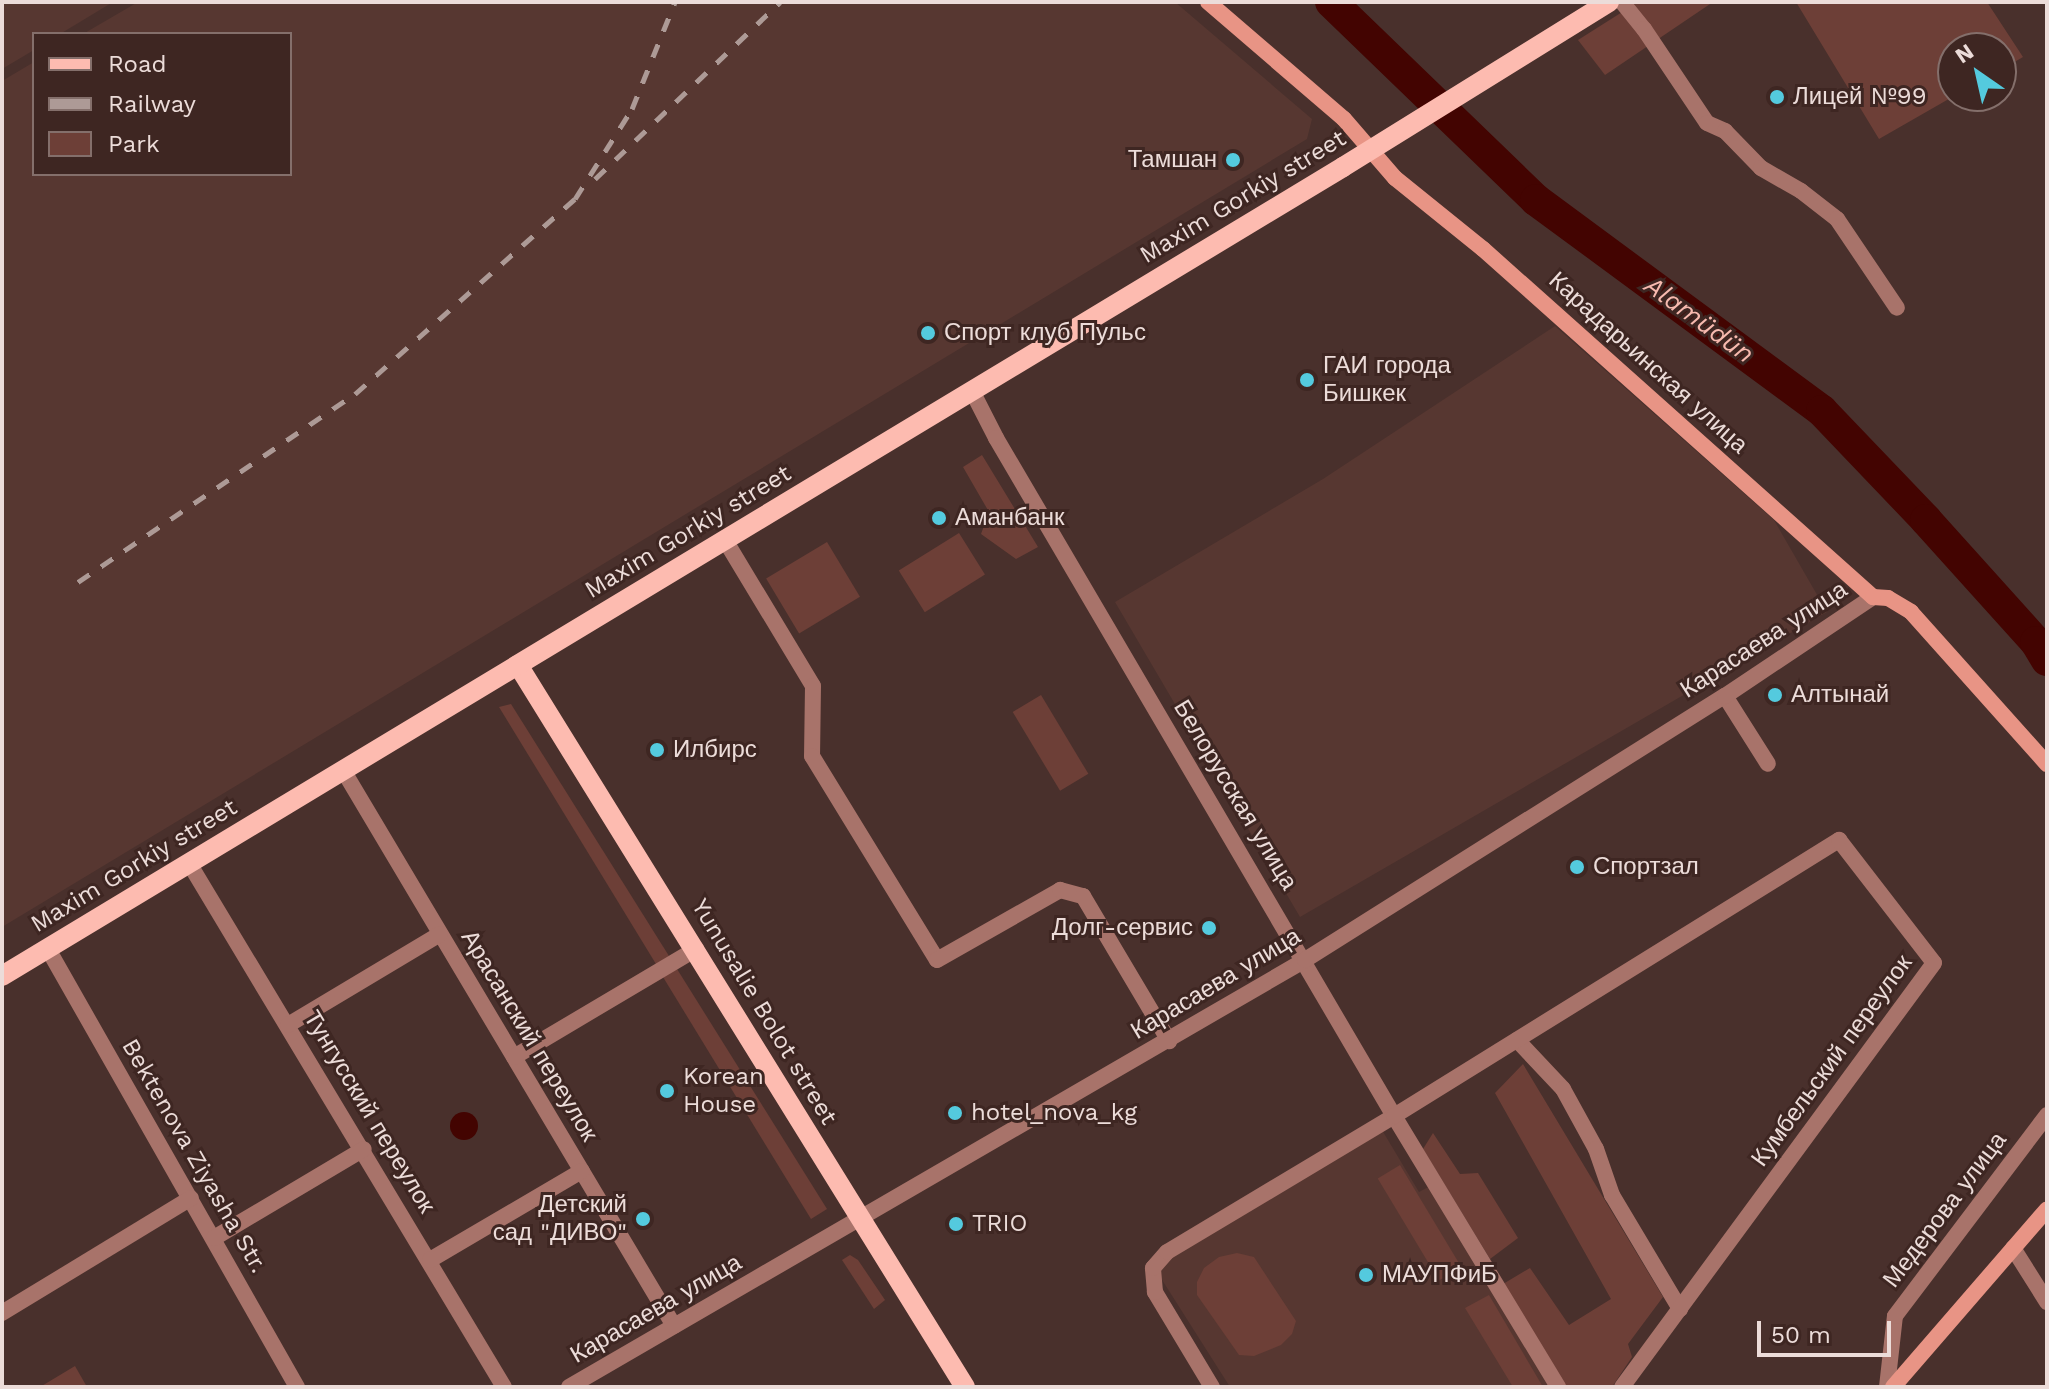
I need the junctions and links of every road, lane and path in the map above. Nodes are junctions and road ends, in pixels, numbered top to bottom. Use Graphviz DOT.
graph roads {
  1 [pos="1208,2"];
  2 [pos="1609,2"];
  3 [pos="1622,2"];
  4 [pos="1371,150"];
  5 [pos="1897,308"];
  6 [pos="972,391"];
  7 [pos="725,540"];
  8 [pos="1873,597"];
  9 [pos="518,665"];
  10 [pos="1725,696"];
  11 [pos="1768,764"];
  12 [pos="2047,764"];
  13 [pos="343,770"];
  14 [pos="189,863"];
  15 [pos="440,934"];
  16 [pos="48,949"];
  17 [pos="696,949"];
  18 [pos="1305,960"];
  19 [pos="2,976"];
  20 [pos="288,1025"];
  21 [pos="1517,1040"];
  22 [pos="1169,1041"];
  23 [pos="514,1057"];
  24 [pos="2047,1115"];
  25 [pos="1394,1116"];
  26 [pos="364,1149"];
  27 [pos="582,1171"];
  28 [pos="191,1198"];
  29 [pos="2047,1209"];
  30 [pos="860,1218"];
  31 [pos="214,1238"];
  32 [pos="2013,1248"];
  33 [pos="430,1260"];
  34 [pos="2047,1302"];
  35 [pos="1680,1309"];
  36 [pos="2,1313"];
  37 [pos="674,1326"];
  38 [pos="595,1380"];
  39 [pos="297,1387"];
  40 [pos="504,1387"];
  41 [pos="569,1387"];
  42 [pos="965,1387"];
  43 [pos="1212,1387"];
  44 [pos="1558,1387"];
  45 [pos="1622,1387"];
  46 [pos="1890,1387"];
  1 -- 4 [label="street, Карадарьинская улица"];
  2 -- 4 [label="main road, Maxim Gorkiy street"];
  3 -- 5 [label="street"];
  4 -- 6 [label="main road, Maxim Gorkiy street"];
  4 -- 8 [label="street, Карадарьинская улица"];
  6 -- 7 [label="main road, Maxim Gorkiy street"];
  6 -- 18 [label="street, Белорусская улица"];
  7 -- 9 [label="main road, Maxim Gorkiy street"];
  7 -- 22 [label="street"];
  8 -- 10 [label="street, Карасаева улица"];
  8 -- 12 [label="street, Карадарьинская улица"];
  9 -- 13 [label="main road, Maxim Gorkiy street"];
  9 -- 17 [label="main road, Yunusalie Bolot street"];
  10 -- 11 [label="street"];
  10 -- 18 [label="street, Карасаева улица"];
  13 -- 14 [label="main road, Maxim Gorkiy street"];
  13 -- 15 [label="street, Арасанский переулок"];
  14 -- 16 [label="main road, Maxim Gorkiy street"];
  14 -- 20 [label="street, Тунгусский переулок"];
  15 -- 20 [label="street"];
  15 -- 23 [label="street, Арасанский переулок"];
  16 -- 19 [label="main road, Maxim Gorkiy street"];
  16 -- 28 [label="street, Bektenova Ziyasha Str."];
  17 -- 23 [label="street"];
  17 -- 30 [label="main road, Yunusalie Bolot street"];
  18 -- 22 [label="street, Карасаева улица"];
  18 -- 25 [label="street, Белорусская улица"];
  20 -- 26 [label="street, Тунгусский переулок"];
  21 -- 25 [label="street, Кумбельский переулок"];
  21 -- 35 [label="street"];
  21 -- 35 [label="street, Кумбельский переулок"];
  22 -- 30 [label="street, Карасаева улица"];
  23 -- 27 [label="street, Арасанский переулок"];
  24 -- 46 [label="street, Медерова улица"];
  25 -- 43 [label="street, Кумбельский переулок"];
  25 -- 44 [label="street, Белорусская улица"];
  26 -- 31 [label="street"];
  26 -- 33 [label="street, Тунгусский переулок"];
  27 -- 33 [label="street"];
  27 -- 37 [label="street, Арасанский переулок"];
  28 -- 31 [label="street, Bektenova Ziyasha Str."];
  28 -- 36 [label="street"];
  29 -- 32 [label="street"];
  30 -- 37 [label="street, Карасаева улица"];
  30 -- 42 [label="main road, Yunusalie Bolot street"];
  31 -- 39 [label="street, Bektenova Ziyasha Str."];
  32 -- 34 [label="street"];
  32 -- 46 [label="street"];
  33 -- 40 [label="street, Тунгусский переулок"];
  35 -- 45 [label="street, Кумбельский переулок"];
  37 -- 38 [label="street, Карасаева улица"];
  38 -- 41 [label="street, Карасаева улица"];
}
